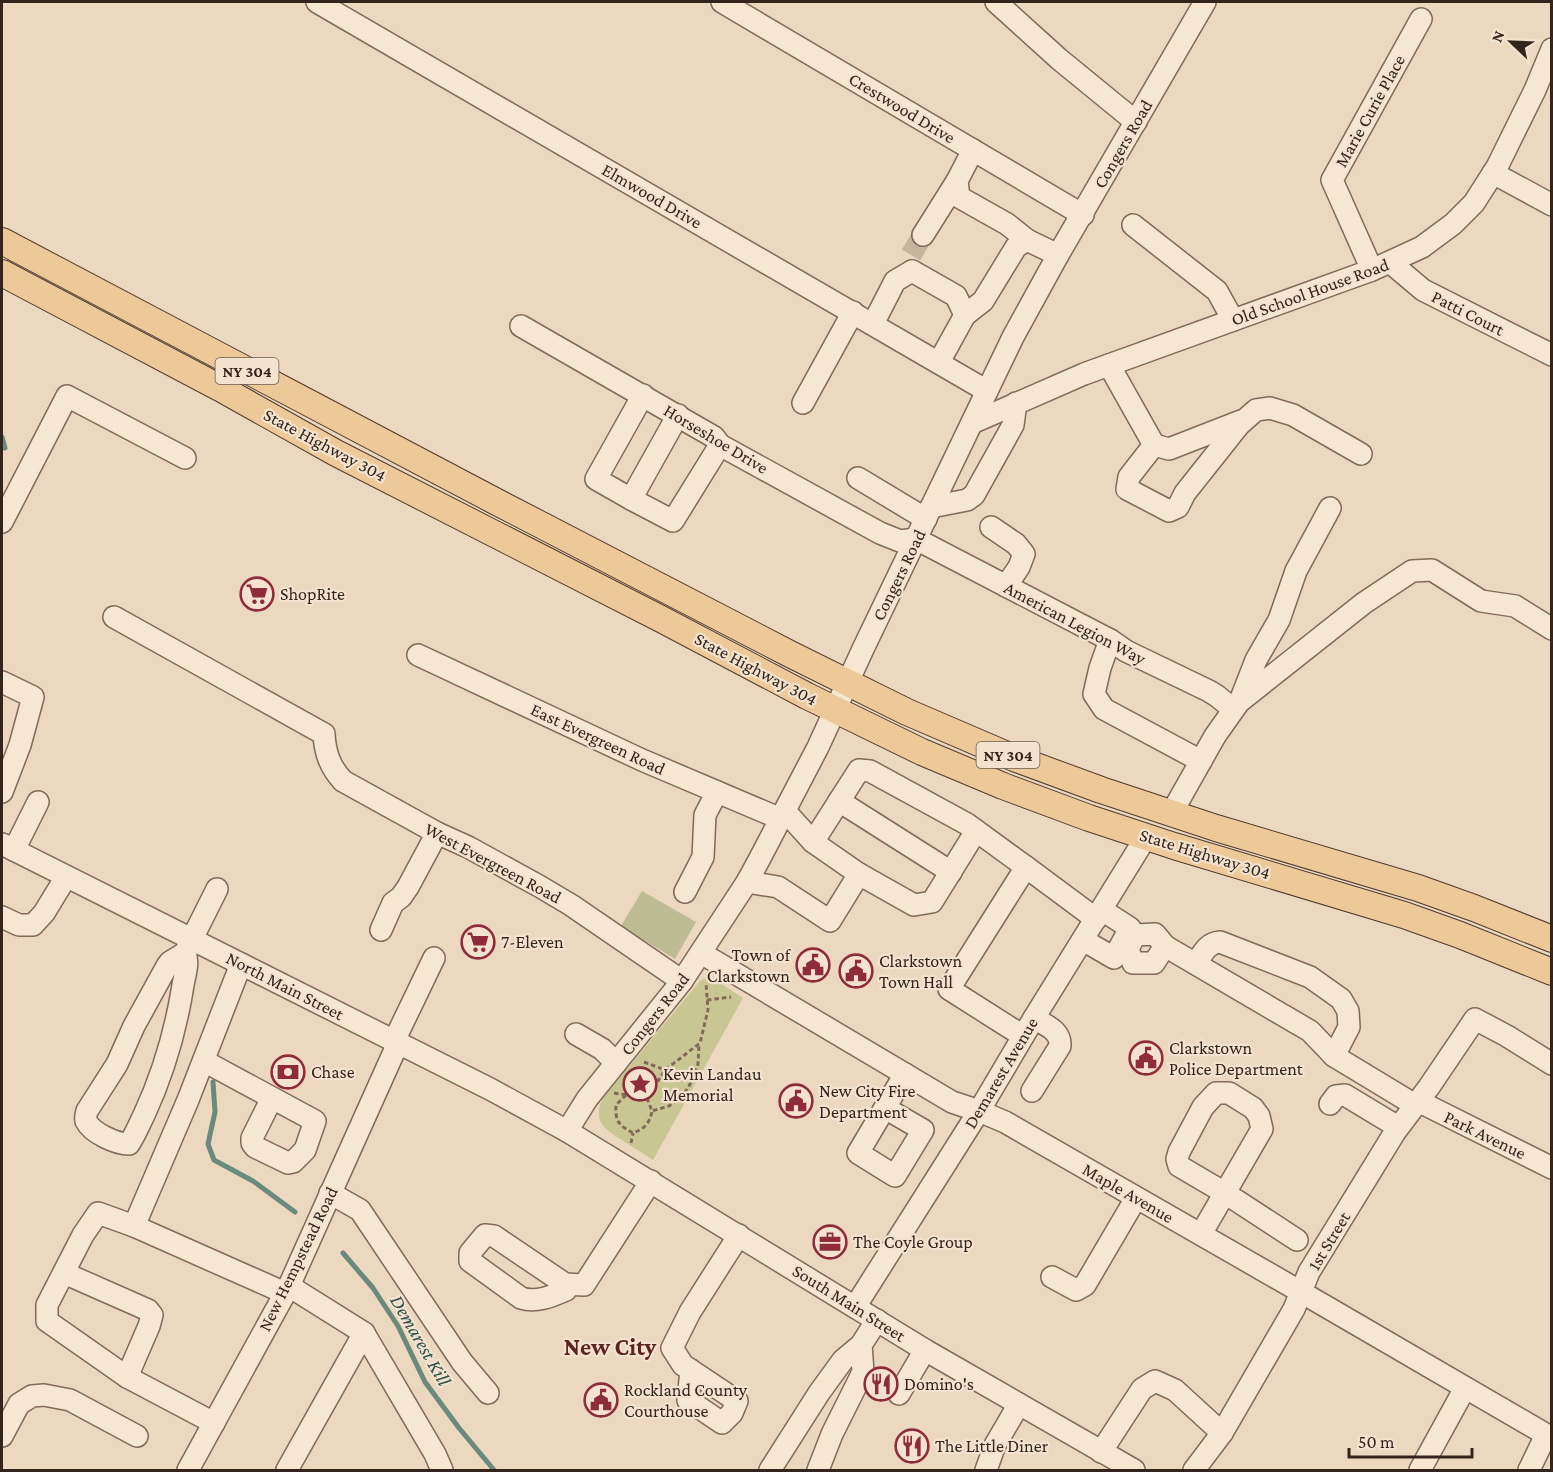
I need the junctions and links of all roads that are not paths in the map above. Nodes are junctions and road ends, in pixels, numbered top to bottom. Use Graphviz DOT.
graph roads {
  1 [pos="317,2"];
  2 [pos="722,2"];
  3 [pos="996,2"];
  4 [pos="1205,2"];
  5 [pos="348,9"];
  6 [pos="1421,19"];
  7 [pos="1551,49"];
  8 [pos="1136,122"];
  9 [pos="973,150"];
  10 [pos="1493,173"];
  11 [pos="957,181"];
  12 [pos="1551,205"];
  13 [pos="1083,215"];
  14 [pos="1133,225"];
  15 [pos="923,235"];
  16 [pos="1027,240"];
  17 [pos="2,241"];
  18 [pos="1058,255"];
  19 [pos="1382,266"];
  20 [pos="2,273"];
  21 [pos="960,306"];
  22 [pos="852,312"];
  23 [pos="1233,320"];
  24 [pos="873,324"];
  25 [pos="521,326"];
  26 [pos="1551,355"];
  27 [pos="939,362"];
  28 [pos="1109,365"];
  29 [pos="987,391"];
  30 [pos="643,395"];
  31 [pos="803,403"];
  32 [pos="1016,403"];
  33 [pos="678,416"];
  34 [pos="1244,420"];
  35 [pos="972,423"];
  36 [pos="720,445"];
  37 [pos="1154,445"];
  38 [pos="1361,454"];
  39 [pos="185,458"];
  40 [pos="858,478"];
  41 [pos="631,499"];
  42 [pos="1330,508"];
  43 [pos="929,513"];
  44 [pos="2,522"];
  45 [pos="991,527"];
  46 [pos="916,539"];
  47 [pos="1006,586"];
  48 [pos="114,617"];
  49 [pos="1551,629"];
  50 [pos="1110,640"];
  51 [pos="417,656"];
  52 [pos="2,682"];
  53 [pos="848,683"];
  54 [pos="1236,705"];
  55 [pos="835,710"];
  56 [pos="1201,761"];
  57 [pos="2,792"];
  58 [pos="717,792"];
  59 [pos="839,801"];
  60 [pos="38,802"];
  61 [pos="1171,814"];
  62 [pos="783,815"];
  63 [pos="976,831"];
  64 [pos="437,833"];
  65 [pos="1146,837"];
  66 [pos="813,842"];
  67 [pos="8,847"];
  68 [pos="1026,867"];
  69 [pos="951,872"];
  70 [pos="859,874"];
  71 [pos="66,877"];
  72 [pos="747,882"];
  73 [pos="217,890"];
  74 [pos="685,892"];
  75 [pos="1099,915"];
  76 [pos="2,917"];
  77 [pos="381,930"];
  78 [pos="1551,939"];
  79 [pos="1083,940"];
  80 [pos="1126,941"];
  81 [pos="188,946"];
  82 [pos="701,953"];
  83 [pos="434,958"];
  84 [pos="241,964"];
  85 [pos="1196,964"];
  86 [pos="1551,972"];
  87 [pos="682,981"];
  88 [pos="1029,1027"];
  89 [pos="576,1034"];
  90 [pos="396,1042"];
  91 [pos="1334,1056"];
  92 [pos="204,1061"];
  93 [pos="616,1062"];
  94 [pos="1551,1064"];
  95 [pos="905,1074"];
  96 [pos="1032,1091"];
  97 [pos="272,1098"];
  98 [pos="1417,1103"];
  99 [pos="1330,1104"];
  100 [pos="885,1108"];
  101 [pos="979,1111"];
  102 [pos="1398,1127"];
  103 [pos="567,1131"];
  104 [pos="1551,1168"];
  105 [pos="651,1181"];
  106 [pos="330,1193"];
  107 [pos="1225,1193"];
  108 [pos="1136,1198"];
  109 [pos="134,1226"];
  110 [pos="1201,1234"];
  111 [pos="739,1235"];
  112 [pos="1298,1240"];
  113 [pos="64,1273"];
  114 [pos="1052,1277"];
  115 [pos="566,1284"];
  116 [pos="287,1289"];
  117 [pos="1301,1292"];
  118 [pos="855,1307"];
  119 [pos="877,1320"];
  120 [pos="364,1333"];
  121 [pos="861,1345"];
  122 [pos="925,1350"];
  123 [pos="691,1370"];
  124 [pos="127,1377"];
  125 [pos="1465,1388"];
  126 [pos="488,1393"];
  127 [pos="899,1394"];
  128 [pos="1019,1404"];
  129 [pos="214,1423"];
  130 [pos="1222,1433"];
  131 [pos="2,1436"];
  132 [pos="138,1436"];
  133 [pos="1549,1436"];
  134 [pos="1101,1452"];
  135 [pos="188,1470"];
  136 [pos="287,1470"];
  137 [pos="441,1470"];
  138 [pos="770,1470"];
  139 [pos="818,1470"];
  140 [pos="986,1470"];
  141 [pos="1134,1470"];
  142 [pos="1194,1470"];
  143 [pos="1420,1470"];
  144 [pos="1529,1470"];
  1 -- 5 [label="street, Elmwood Drive"];
  2 -- 9 [label="street, Crestwood Drive"];
  3 -- 8 [label="street"];
  4 -- 8 [label="street, Congers Road"];
  5 -- 22 [label="street, Elmwood Drive"];
  6 -- 19 [label="street, Marie Curie Place"];
  7 -- 10 [label="street, Old School House Road"];
  8 -- 13 [label="street, Congers Road"];
  9 -- 11 [label="street"];
  9 -- 13 [label="street, Crestwood Drive"];
  10 -- 12 [label="street"];
  10 -- 19 [label="street, Old School House Road"];
  11 -- 15 [label="street"];
  11 -- 16 [label="street"];
  13 -- 18 [label="street, Congers Road"];
  14 -- 23 [label="street"];
  16 -- 18 [label="street"];
  16 -- 21 [label="street"];
  17 -- 53 [label="main road, State Highway 304 / NY 304"];
  18 -- 29 [label="street, Congers Road"];
  19 -- 23 [label="street, Old School House Road"];
  19 -- 26 [label="street, Patti Court"];
  20 -- 55 [label="main road, State Highway 304 / NY 304"];
  21 -- 24 [label="street"];
  21 -- 27 [label="street"];
  22 -- 24 [label="street, Elmwood Drive"];
  22 -- 31 [label="street"];
  23 -- 28 [label="street, Old School House Road"];
  24 -- 27 [label="street, Elmwood Drive"];
  25 -- 30 [label="street, Horseshoe Drive"];
  27 -- 29 [label="street, Elmwood Drive"];
  28 -- 32 [label="street, Old School House Road"];
  28 -- 37 [label="street"];
  29 -- 35 [label="street, Congers Road"];
  30 -- 33 [label="street, Horseshoe Drive"];
  30 -- 41 [label="street"];
  32 -- 35 [label="street, Old School House Road"];
  32 -- 43 [label="street"];
  33 -- 36 [label="street, Horseshoe Drive"];
  33 -- 41 [label="street"];
  34 -- 37 [label="street"];
  34 -- 37 [label="street"];
  34 -- 38 [label="street"];
  35 -- 43 [label="street, Congers Road"];
  36 -- 41 [label="street"];
  36 -- 46 [label="street, Horseshoe Drive"];
  39 -- 44 [label="street"];
  40 -- 43 [label="street"];
  42 -- 54 [label="street"];
  43 -- 46 [label="street, Congers Road"];
  45 -- 47 [label="street"];
  46 -- 47 [label="street, American Legion Way"];
  46 -- 53 [label="street, Congers Road"];
  47 -- 50 [label="street, American Legion Way"];
  48 -- 64 [label="street, West Evergreen Road"];
  49 -- 54 [label="street"];
  50 -- 54 [label="street, American Legion Way"];
  50 -- 56 [label="street"];
  51 -- 58 [label="street, East Evergreen Road"];
  52 -- 57 [label="street"];
  53 -- 55 [label="street, Congers Road"];
  53 -- 61 [label="main road, State Highway 304 / NY 304"];
  54 -- 56 [label="street"];
  55 -- 62 [label="street, Congers Road"];
  55 -- 65 [label="main road, State Highway 304 / NY 304"];
  56 -- 61 [label="street"];
  58 -- 62 [label="street, East Evergreen Road"];
  58 -- 74 [label="street"];
  59 -- 63 [label="street"];
  59 -- 66 [label="street"];
  59 -- 69 [label="street"];
  60 -- 67 [label="street"];
  61 -- 78 [label="main road, State Highway 304 / NY 304"];
  62 -- 66 [label="street"];
  62 -- 72 [label="street, Congers Road"];
  63 -- 68 [label="street"];
  63 -- 69 [label="street"];
  64 -- 77 [label="street"];
  64 -- 87 [label="street, West Evergreen Road"];
  65 -- 75 [label="street, Demarest Avenue"];
  65 -- 86 [label="main road, State Highway 304 / NY 304"];
  66 -- 70 [label="street"];
  67 -- 71 [label="street, North Main Street"];
  68 -- 75 [label="street"];
  68 -- 88 [label="street"];
  69 -- 70 [label="street"];
  70 -- 72 [label="street"];
  71 -- 76 [label="street"];
  71 -- 81 [label="street, North Main Street"];
  72 -- 82 [label="street, Congers Road"];
  73 -- 81 [label="street"];
  75 -- 79 [label="street, Demarest Avenue"];
  75 -- 80 [label="street"];
  79 -- 80 [label="street"];
  79 -- 88 [label="street, Demarest Avenue"];
  80 -- 85 [label="street, Park Avenue"];
  81 -- 81 [label="street"];
  81 -- 84 [label="street, North Main Street"];
  82 -- 87 [label="street, Congers Road"];
  82 -- 95 [label="street, Maple Avenue"];
  83 -- 90 [label="street, New Hempstead Road"];
  84 -- 90 [label="street, North Main Street"];
  84 -- 92 [label="street"];
  85 -- 91 [label="street, Park Avenue"];
  85 -- 91 [label="street"];
  87 -- 93 [label="street, Congers Road"];
  88 -- 96 [label="street"];
  88 -- 101 [label="street, Demarest Avenue"];
  89 -- 93 [label="street"];
  90 -- 103 [label="street, North Main Street"];
  90 -- 106 [label="street, New Hempstead Road"];
  91 -- 98 [label="street, Park Avenue"];
  92 -- 97 [label="street"];
  92 -- 109 [label="street"];
  93 -- 103 [label="street, Congers Road"];
  94 -- 98 [label="street, 1st Street"];
  95 -- 100 [label="street"];
  95 -- 101 [label="street, Maple Avenue"];
  97 -- 97 [label="street"];
  98 -- 102 [label="street, 1st Street"];
  98 -- 104 [label="street, Park Avenue"];
  99 -- 102 [label="street"];
  101 -- 108 [label="street, Maple Avenue"];
  101 -- 118 [label="street, Demarest Avenue"];
  102 -- 117 [label="street, 1st Street"];
  103 -- 105 [label="street, South Main Street"];
  105 -- 111 [label="street, South Main Street"];
  105 -- 115 [label="street"];
  106 -- 116 [label="street, New Hempstead Road"];
  106 -- 126 [label="street"];
  107 -- 107 [label="street"];
  107 -- 110 [label="street"];
  107 -- 112 [label="street"];
  108 -- 110 [label="street, Maple Avenue"];
  108 -- 114 [label="street"];
  109 -- 113 [label="street"];
  109 -- 116 [label="street"];
  110 -- 117 [label="street, Maple Avenue"];
  111 -- 118 [label="street, South Main Street"];
  111 -- 123 [label="street"];
  113 -- 124 [label="street"];
  113 -- 124 [label="street"];
  116 -- 120 [label="street"];
  116 -- 129 [label="street, New Hempstead Road"];
  117 -- 125 [label="street, Maple Avenue"];
  117 -- 130 [label="street, 1st Street"];
  118 -- 119 [label="street, South Main Street"];
  119 -- 121 [label="street"];
  119 -- 122 [label="street, South Main Street"];
  120 -- 136 [label="street"];
  120 -- 137 [label="street"];
  121 -- 138 [label="street"];
  121 -- 139 [label="street"];
  122 -- 127 [label="street"];
  122 -- 128 [label="street, South Main Street"];
  124 -- 129 [label="street"];
  125 -- 133 [label="street, Maple Avenue"];
  125 -- 143 [label="street"];
  128 -- 134 [label="street, South Main Street"];
  128 -- 140 [label="street"];
  129 -- 135 [label="street, New Hempstead Road"];
  130 -- 134 [label="street"];
  130 -- 142 [label="street, 1st Street"];
  131 -- 132 [label="street"];
  133 -- 144 [label="street"];
  134 -- 141 [label="street, South Main Street"];
}
